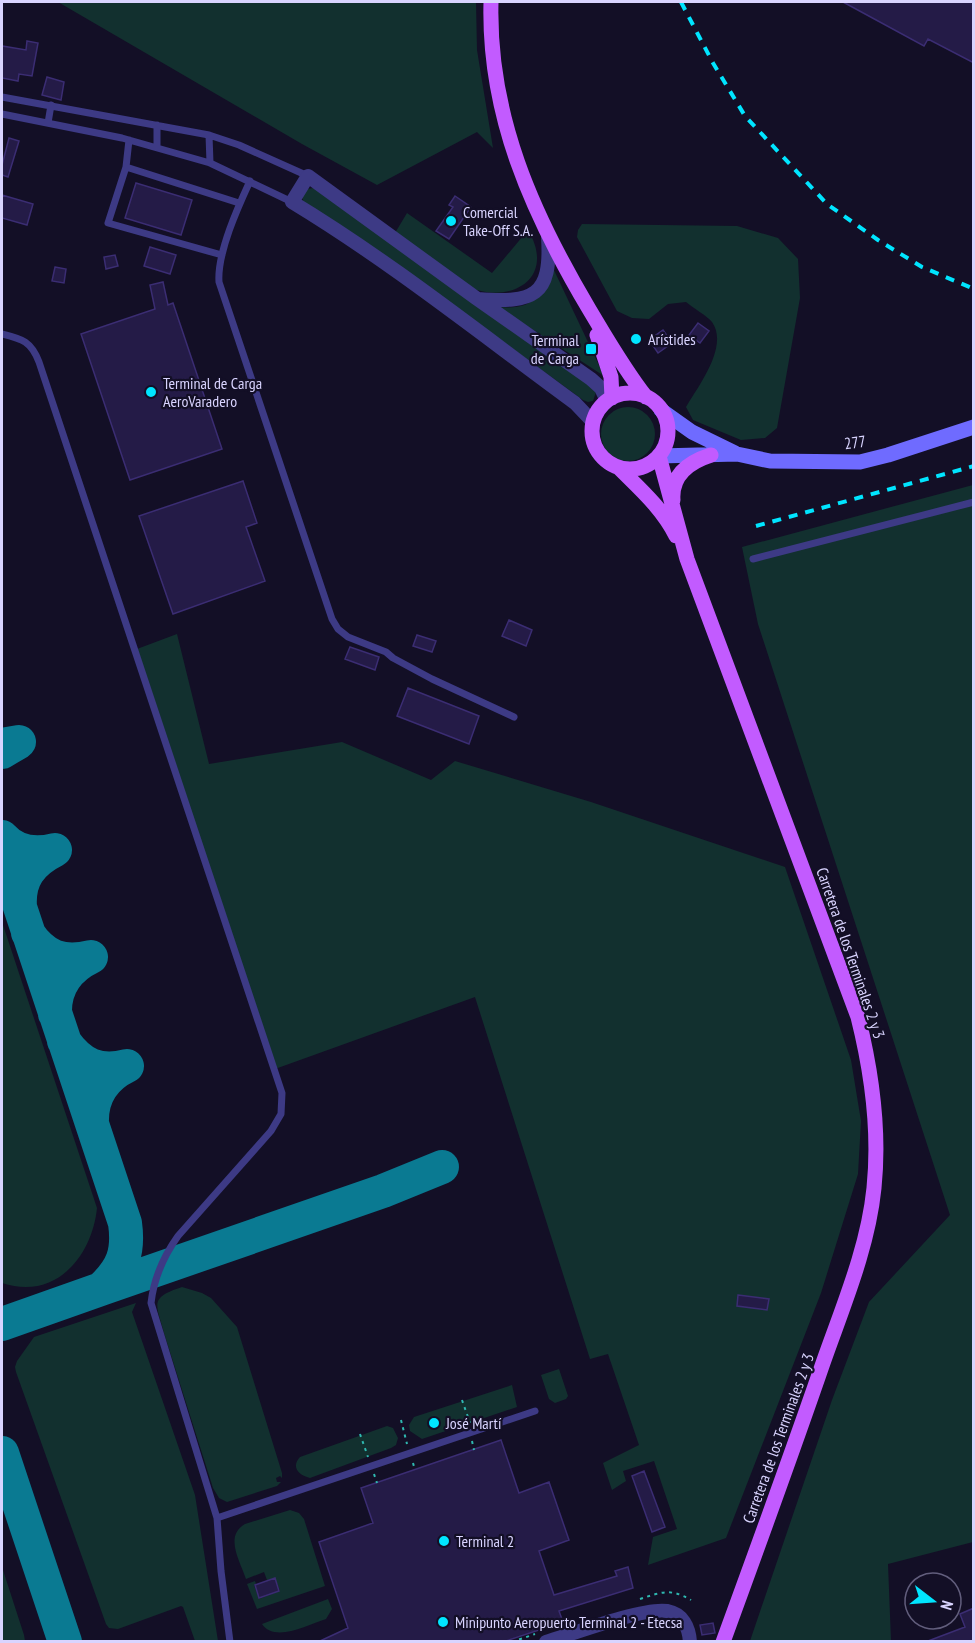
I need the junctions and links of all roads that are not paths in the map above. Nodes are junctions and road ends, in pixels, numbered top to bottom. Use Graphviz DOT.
graph roads {
  1 [pos="491,2"];
  2 [pos="2,97"];
  3 [pos="51,105"];
  4 [pos="2,114"];
  5 [pos="48,123"];
  6 [pos="157,124"];
  7 [pos="209,135"];
  8 [pos="129,140"];
  9 [pos="157,147"];
  10 [pos="210,163"];
  11 [pos="126,167"];
  12 [pos="308,176"];
  13 [pos="250,181"];
  14 [pos="292,202"];
  15 [pos="240,203"];
  16 [pos="548,237"];
  17 [pos="222,255"];
  18 [pos="476,298"];
  19 [pos="585,302"];
  20 [pos="2,333"];
  21 [pos="646,397"];
  22 [pos="609,399"];
  23 [pos="661,410"];
  24 [pos="593,422"];
  25 [pos="974,427"];
  26 [pos="737,454"];
  27 [pos="711,455"];
  28 [pos="659,456"];
  29 [pos="619,468"];
  30 [pos="974,502"];
  31 [pos="674,509"];
  32 [pos="687,559"];
  33 [pos="753,559"];
  34 [pos="514,717"];
  35 [pos="535,1411"];
  36 [pos="218,1518"];
  37 [pos="230,1641"];
  38 [pos="546,1641"];
  39 [pos="690,1641"];
  40 [pos="723,1641"];
  1 -- 16 [label="main road"];
  2 -- 3 [label="lane"];
  3 -- 5 [label="lane"];
  3 -- 6 [label="lane"];
  4 -- 5 [label="lane"];
  5 -- 8 [label="lane"];
  6 -- 7 [label="lane"];
  6 -- 9 [label="lane"];
  7 -- 10 [label="lane"];
  7 -- 12 [label="lane"];
  8 -- 9 [label="lane"];
  8 -- 11 [label="lane"];
  9 -- 10 [label="lane"];
  10 -- 13 [label="lane"];
  11 -- 15 [label="lane"];
  11 -- 17 [label="lane"];
  12 -- 14 [label="street"];
  12 -- 18 [label="street"];
  13 -- 14 [label="lane"];
  13 -- 15 [label="lane"];
  14 -- 24 [label="street"];
  15 -- 17 [label="lane"];
  16 -- 18 [label="street"];
  16 -- 19 [label="main road"];
  17 -- 34 [label="lane"];
  18 -- 22 [label="street"];
  19 -- 21 [label="main road"];
  19 -- 22 [label="main road"];
  20 -- 36 [label="lane"];
  21 -- 22 [label="main road"];
  21 -- 23 [label="main road"];
  22 -- 24 [label="main road"];
  23 -- 26 [label="street, 277"];
  23 -- 28 [label="main road"];
  24 -- 29 [label="main road"];
  25 -- 26 [label="street, 277"];
  26 -- 27 [label="street, 277"];
  27 -- 28 [label="street, 277"];
  27 -- 31 [label="main road"];
  28 -- 29 [label="main road"];
  28 -- 31 [label="main road, Carretera de los Terminales 2 y 3"];
  29 -- 32 [label="main road, Carretera de los Terminales 2 y 3"];
  30 -- 33 [label="lane"];
  31 -- 32 [label="main road, Carretera de los Terminales 2 y 3"];
  32 -- 40 [label="main road, Carretera de los Terminales 2 y 3"];
  35 -- 36 [label="lane"];
  36 -- 37 [label="lane"];
  38 -- 39 [label="street"];
}
